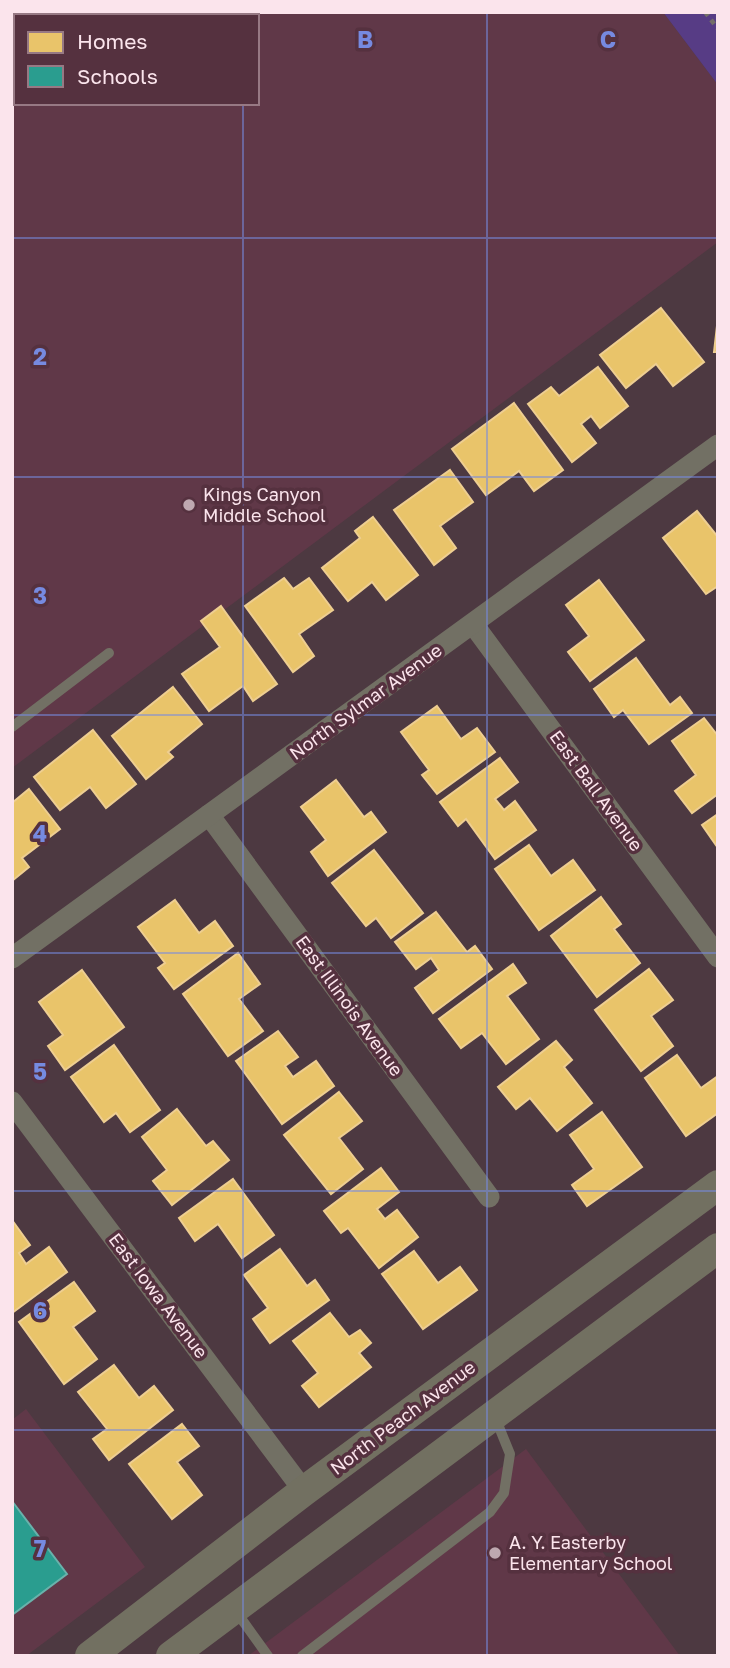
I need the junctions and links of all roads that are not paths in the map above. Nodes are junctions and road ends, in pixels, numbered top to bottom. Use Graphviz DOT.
graph roads {
  1 [pos="718,445"];
  2 [pos="473,624"];
  3 [pos="109,653"];
  4 [pos="12,727"];
  5 [pos="209,815"];
  6 [pos="718,957"];
  7 [pos="12,958"];
  8 [pos="12,1102"];
  9 [pos="718,1185"];
  10 [pos="489,1197"];
  11 [pos="718,1248"];
  12 [pos="494,1414"];
  13 [pos="304,1491"];
  14 [pos="234,1608"];
  15 [pos="90,1656"];
  16 [pos="171,1656"];
  17 [pos="268,1656"];
  18 [pos="302,1656"];
  1 -- 2 [label="street, North Sylmar Avenue"];
  2 -- 5 [label="street, North Sylmar Avenue"];
  2 -- 6 [label="street, East Ball Avenue"];
  3 -- 4 [label="lane"];
  5 -- 7 [label="street, North Sylmar Avenue"];
  5 -- 10 [label="street, East Illinois Avenue"];
  8 -- 13 [label="street, East Iowa Avenue"];
  9 -- 13 [label="main road, North Peach Avenue"];
  11 -- 12 [label="main road"];
  12 -- 14 [label="main road"];
  12 -- 18 [label="lane"];
  13 -- 15 [label="main road, North Peach Avenue"];
  14 -- 16 [label="main road"];
  14 -- 17 [label="lane"];
}
